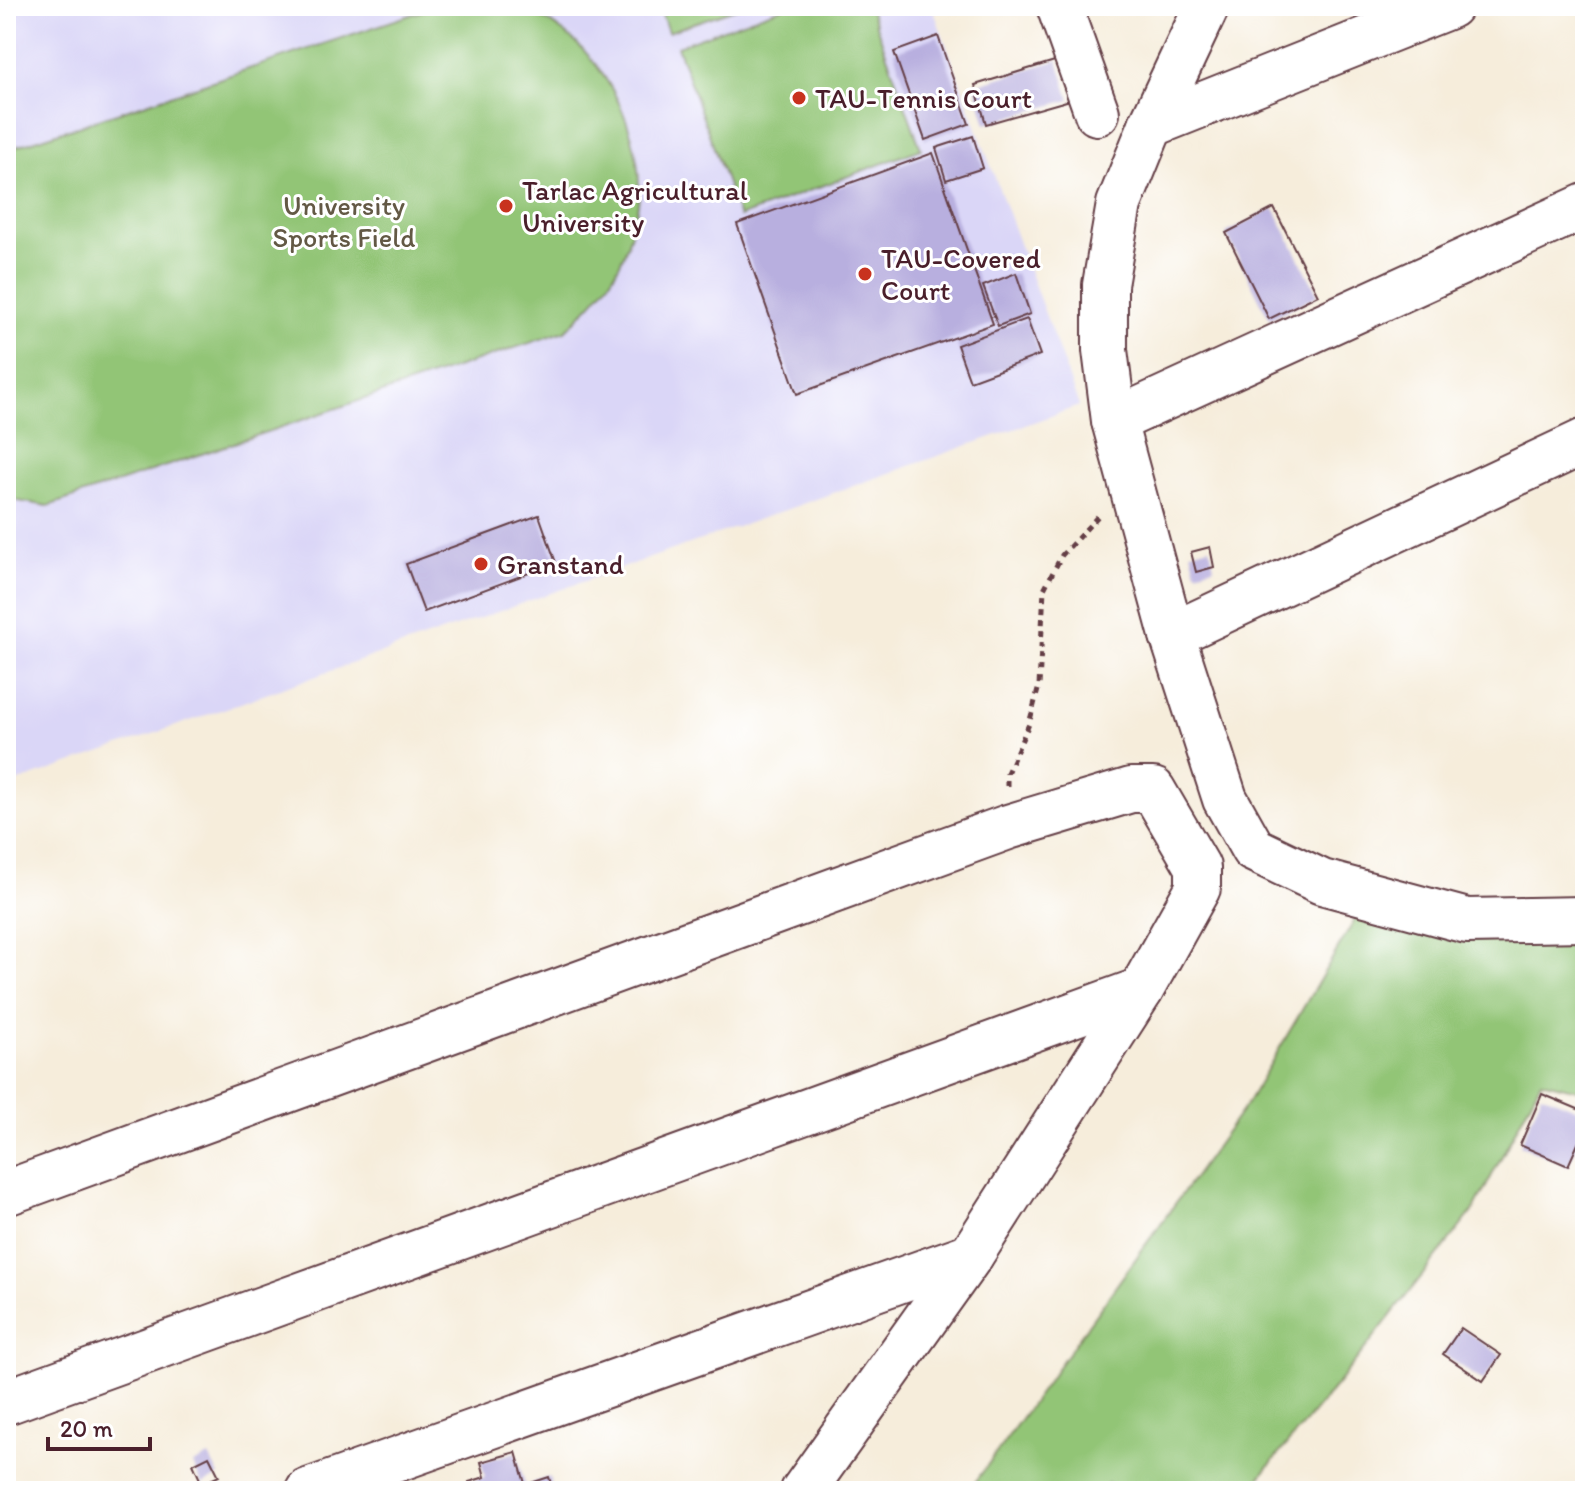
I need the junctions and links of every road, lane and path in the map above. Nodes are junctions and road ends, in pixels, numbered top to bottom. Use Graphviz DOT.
graph roads {
  1 [pos="1059,6"];
  2 [pos="1207,6"];
  3 [pos="1450,6"];
  4 [pos="1097,113"];
  5 [pos="1151,125"];
  6 [pos="1585,206"];
  7 [pos="1114,421"];
  8 [pos="1585,441"];
  9 [pos="1132,488"];
  10 [pos="1172,635"];
  11 [pos="1008,827"];
  12 [pos="1585,919"];
  13 [pos="1141,990"];
  14 [pos="6,1193"];
  15 [pos="971,1255"];
  16 [pos="6,1402"];
  17 [pos="308,1491"];
  18 [pos="803,1491"];
  1 -- 4 [label="street"];
  2 -- 5 [label="street"];
  3 -- 5 [label="street"];
  5 -- 7 [label="street"];
  6 -- 7 [label="street"];
  7 -- 9 [label="street"];
  8 -- 10 [label="street"];
  9 -- 10 [label="street"];
  9 -- 11 [label="path"];
  10 -- 12 [label="street"];
  11 -- 13 [label="street"];
  11 -- 14 [label="street"];
  13 -- 15 [label="street"];
  13 -- 16 [label="street"];
  15 -- 17 [label="street"];
  15 -- 18 [label="street"];
}
